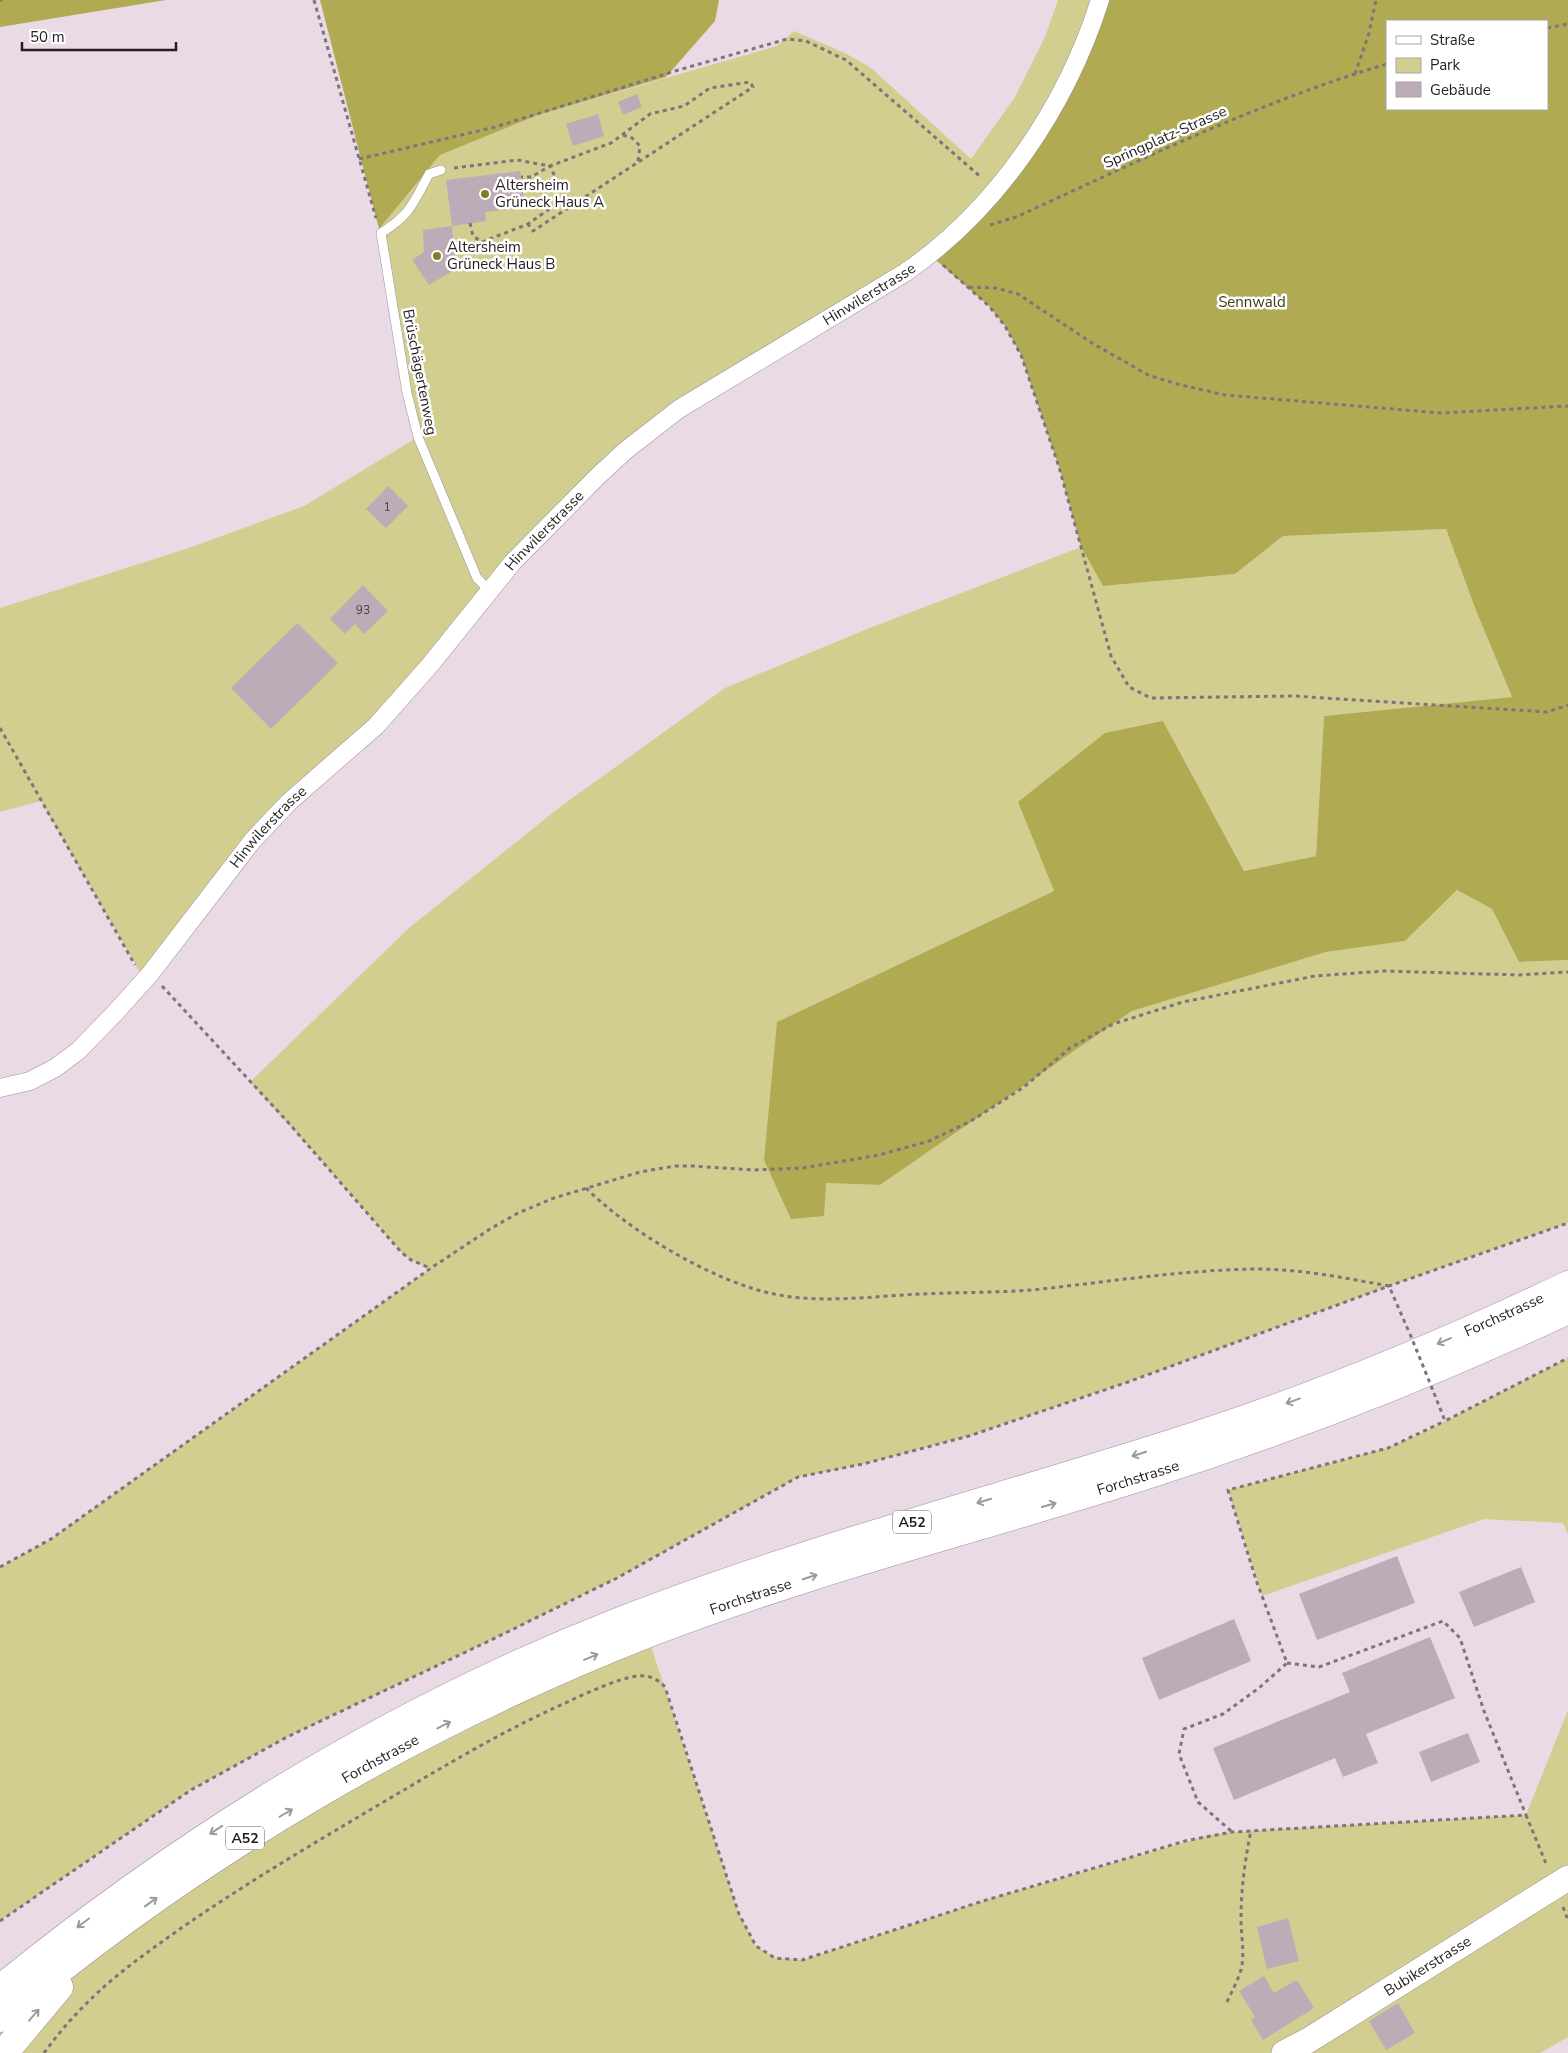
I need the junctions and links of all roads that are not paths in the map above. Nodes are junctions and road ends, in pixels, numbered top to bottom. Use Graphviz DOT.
graph roads {
  1 [pos="1100,0"];
  2 [pos="442,170"];
  3 [pos="489,590"];
  4 [pos="0,1088"];
  5 [pos="1568,1285"];
  6 [pos="1568,1310"];
  7 [pos="1562,1881"];
  8 [pos="111,1930"];
  9 [pos="55,1944"];
  10 [pos="0,1969"];
  11 [pos="0,1989"];
  12 [pos="0,2018"];
  13 [pos="4,2053"];
  14 [pos="1284,2053"];
  1 -- 3 [label="street, Hinwilerstrasse"];
  2 -- 3 [label="lane, Brüschägertenweg"];
  3 -- 4 [label="street, Hinwilerstrasse"];
  5 -- 9 [label="highway, Forchstrasse / A52, one-way"];
  8 -- 6 [label="highway, Forchstrasse / A52, one-way"];
  7 -- 14 [label="street, Bubikerstrasse"];
  8 -- 12 [label="highway, Forchstrasse / A52"];
  13 -- 8 [label="highway, one-way"];
  9 -- 10 [label="highway"];
  9 -- 11 [label="highway, Forchstrasse / A52"];
}
